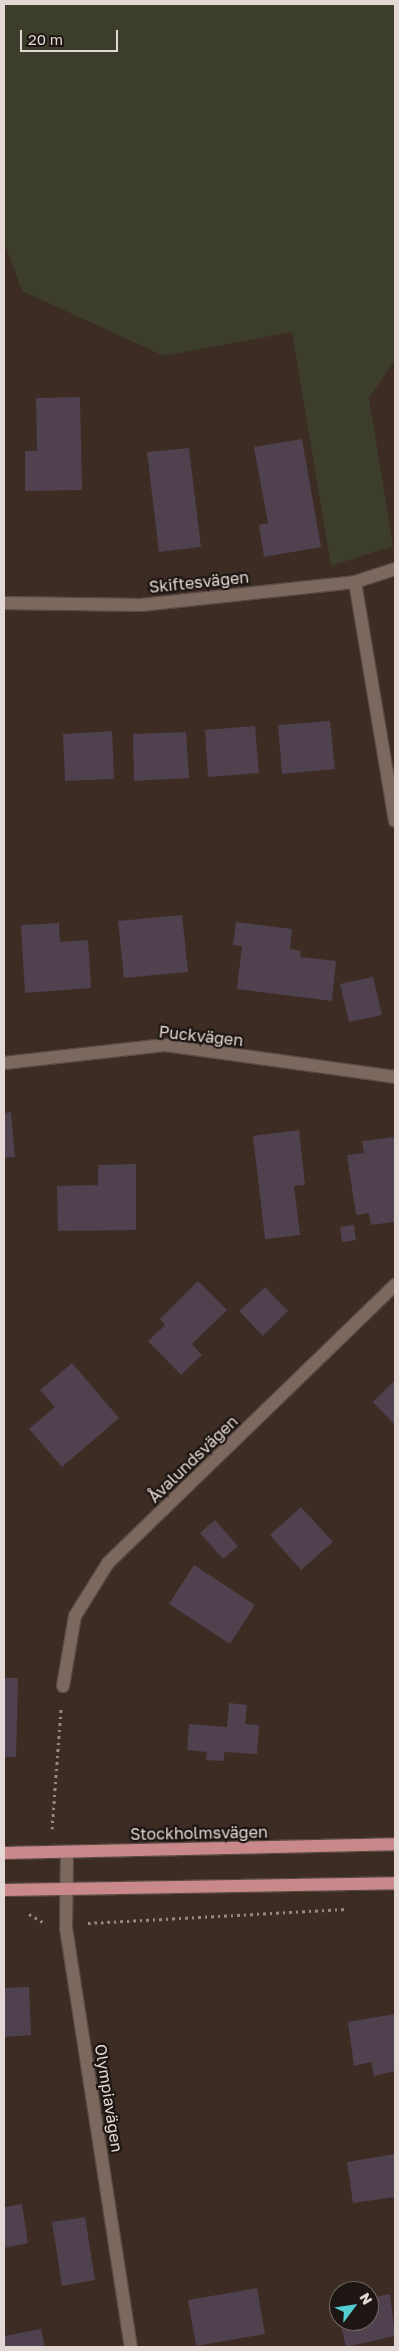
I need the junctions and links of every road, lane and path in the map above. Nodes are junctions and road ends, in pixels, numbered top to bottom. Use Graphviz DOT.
graph roads {
  1 [pos="395,569"];
  2 [pos="355,582"];
  3 [pos="4,603"];
  4 [pos="395,821"];
  5 [pos="4,1063"];
  6 [pos="395,1077"];
  7 [pos="395,1286"];
  8 [pos="63,1686"];
  9 [pos="52,1829"];
  10 [pos="395,1844"];
  11 [pos="4,1853"];
  12 [pos="67,1854"];
  13 [pos="395,1883"];
  14 [pos="64,1889"];
  15 [pos="4,1890"];
  16 [pos="357,1908"];
  17 [pos="22,1914"];
  18 [pos="66,1928"];
  19 [pos="131,2347"];
  1 -- 2 [label="street, Skiftesvägen"];
  2 -- 3 [label="street, Skiftesvägen"];
  2 -- 4 [label="street"];
  5 -- 6 [label="street, Puckvägen"];
  7 -- 8 [label="street, Åvalundsvägen"];
  8 -- 9 [label="path"];
  10 -- 12 [label="main road, Stockholmsvägen"];
  11 -- 12 [label="main road, Stockholmsvägen"];
  12 -- 14 [label="street, Olympiavägen"];
  13 -- 14 [label="main road"];
  14 -- 15 [label="main road"];
  14 -- 18 [label="street, Olympiavägen"];
  16 -- 18 [label="path"];
  17 -- 18 [label="path"];
  18 -- 19 [label="street, Olympiavägen"];
}
